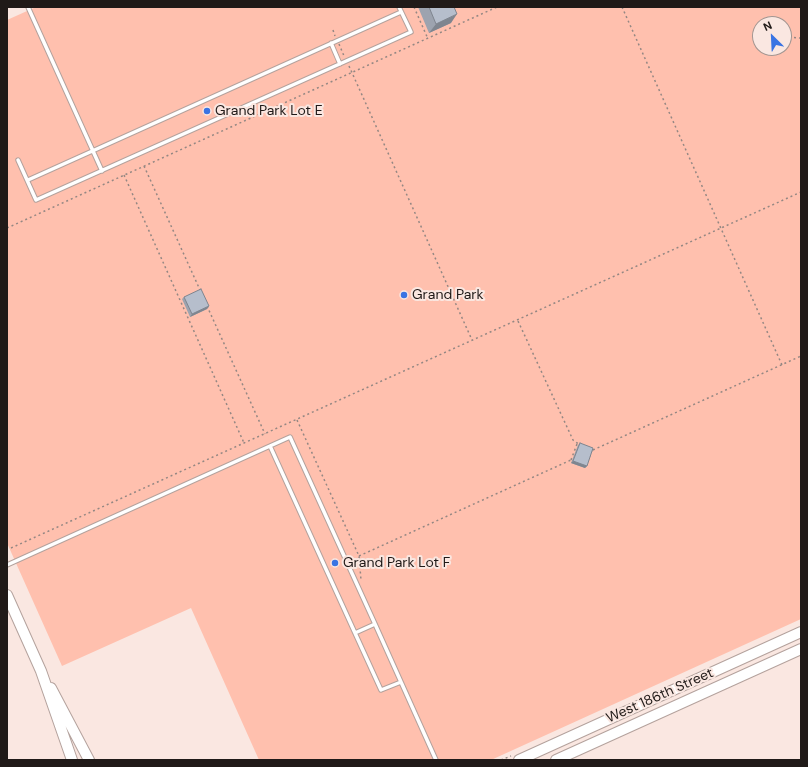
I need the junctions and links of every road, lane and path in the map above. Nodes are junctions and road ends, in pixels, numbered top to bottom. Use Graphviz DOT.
graph roads {
  1 [pos="28,7"];
  2 [pos="399,7"];
  3 [pos="414,7"];
  4 [pos="498,7"];
  5 [pos="622,7"];
  6 [pos="401,12"];
  7 [pos="333,30"];
  8 [pos="428,39"];
  9 [pos="338,40"];
  10 [pos="331,44"];
  11 [pos="346,61"];
  12 [pos="340,64"];
  13 [pos="352,73"];
  14 [pos="93,150"];
  15 [pos="18,160"];
  16 [pos="144,166"];
  17 [pos="102,171"];
  18 [pos="124,175"];
  19 [pos="28,180"];
  20 [pos="801,192"];
  21 [pos="7,228"];
  22 [pos="721,228"];
  23 [pos="202,294"];
  24 [pos="205,300"];
  25 [pos="518,320"];
  26 [pos="472,340"];
  27 [pos="801,356"];
  28 [pos="782,365"];
  29 [pos="297,420"];
  30 [pos="265,434"];
  31 [pos="244,443"];
  32 [pos="577,444"];
  33 [pos="270,446"];
  34 [pos="583,446"];
  35 [pos="588,448"];
  36 [pos="593,450"];
  37 [pos="571,460"];
  38 [pos="576,462"];
  39 [pos="581,465"];
  40 [pos="11,548"];
  41 [pos="359,556"];
  42 [pos="7,564"];
  43 [pos="362,584"];
  44 [pos="7,595"];
  45 [pos="375,624"];
  46 [pos="801,632"];
  47 [pos="355,633"];
  48 [pos="801,649"];
  49 [pos="41,671"];
  50 [pos="401,682"];
  51 [pos="72,760"];
  52 [pos="89,760"];
  53 [pos="436,760"];
  54 [pos="520,760"];
  55 [pos="556,760"];
  1 -- 14 [label="lane"];
  2 -- 6 [label="lane"];
  3 -- 8 [label="path"];
  4 -- 8 [label="path"];
  5 -- 22 [label="path"];
  6 -- 9 [label="lane"];
  6 -- 11 [label="lane"];
  7 -- 9 [label="path"];
  8 -- 13 [label="path"];
  9 -- 10 [label="lane"];
  9 -- 11 [label="path"];
  10 -- 12 [label="lane"];
  10 -- 14 [label="lane"];
  11 -- 12 [label="lane"];
  11 -- 13 [label="path"];
  12 -- 17 [label="lane"];
  13 -- 16 [label="path"];
  13 -- 26 [label="path"];
  14 -- 17 [label="lane"];
  14 -- 19 [label="lane"];
  15 -- 19 [label="lane"];
  16 -- 18 [label="path"];
  16 -- 23 [label="path"];
  17 -- 19 [label="lane"];
  18 -- 21 [label="path"];
  18 -- 31 [label="path"];
  20 -- 22 [label="path"];
  22 -- 25 [label="path"];
  22 -- 28 [label="path"];
  24 -- 30 [label="path"];
  25 -- 26 [label="path"];
  25 -- 32 [label="path"];
  26 -- 29 [label="path"];
  27 -- 28 [label="path"];
  28 -- 36 [label="path"];
  29 -- 30 [label="path"];
  29 -- 41 [label="path"];
  30 -- 31 [label="path"];
  31 -- 40 [label="path"];
  32 -- 34 [label="path"];
  32 -- 37 [label="path"];
  33 -- 42 [label="lane"];
  33 -- 45 [label="lane"];
  33 -- 47 [label="lane"];
  35 -- 36 [label="path"];
  36 -- 39 [label="path"];
  37 -- 38 [label="path"];
  37 -- 41 [label="path"];
  41 -- 43 [label="path"];
  44 -- 49 [label="street"];
  45 -- 47 [label="lane"];
  45 -- 50 [label="lane"];
  46 -- 54 [label="street, West 186th Street"];
  47 -- 50 [label="lane"];
  48 -- 55 [label="street, West 186th Street"];
  49 -- 51 [label="street"];
  49 -- 52 [label="street"];
  50 -- 53 [label="lane"];
}
